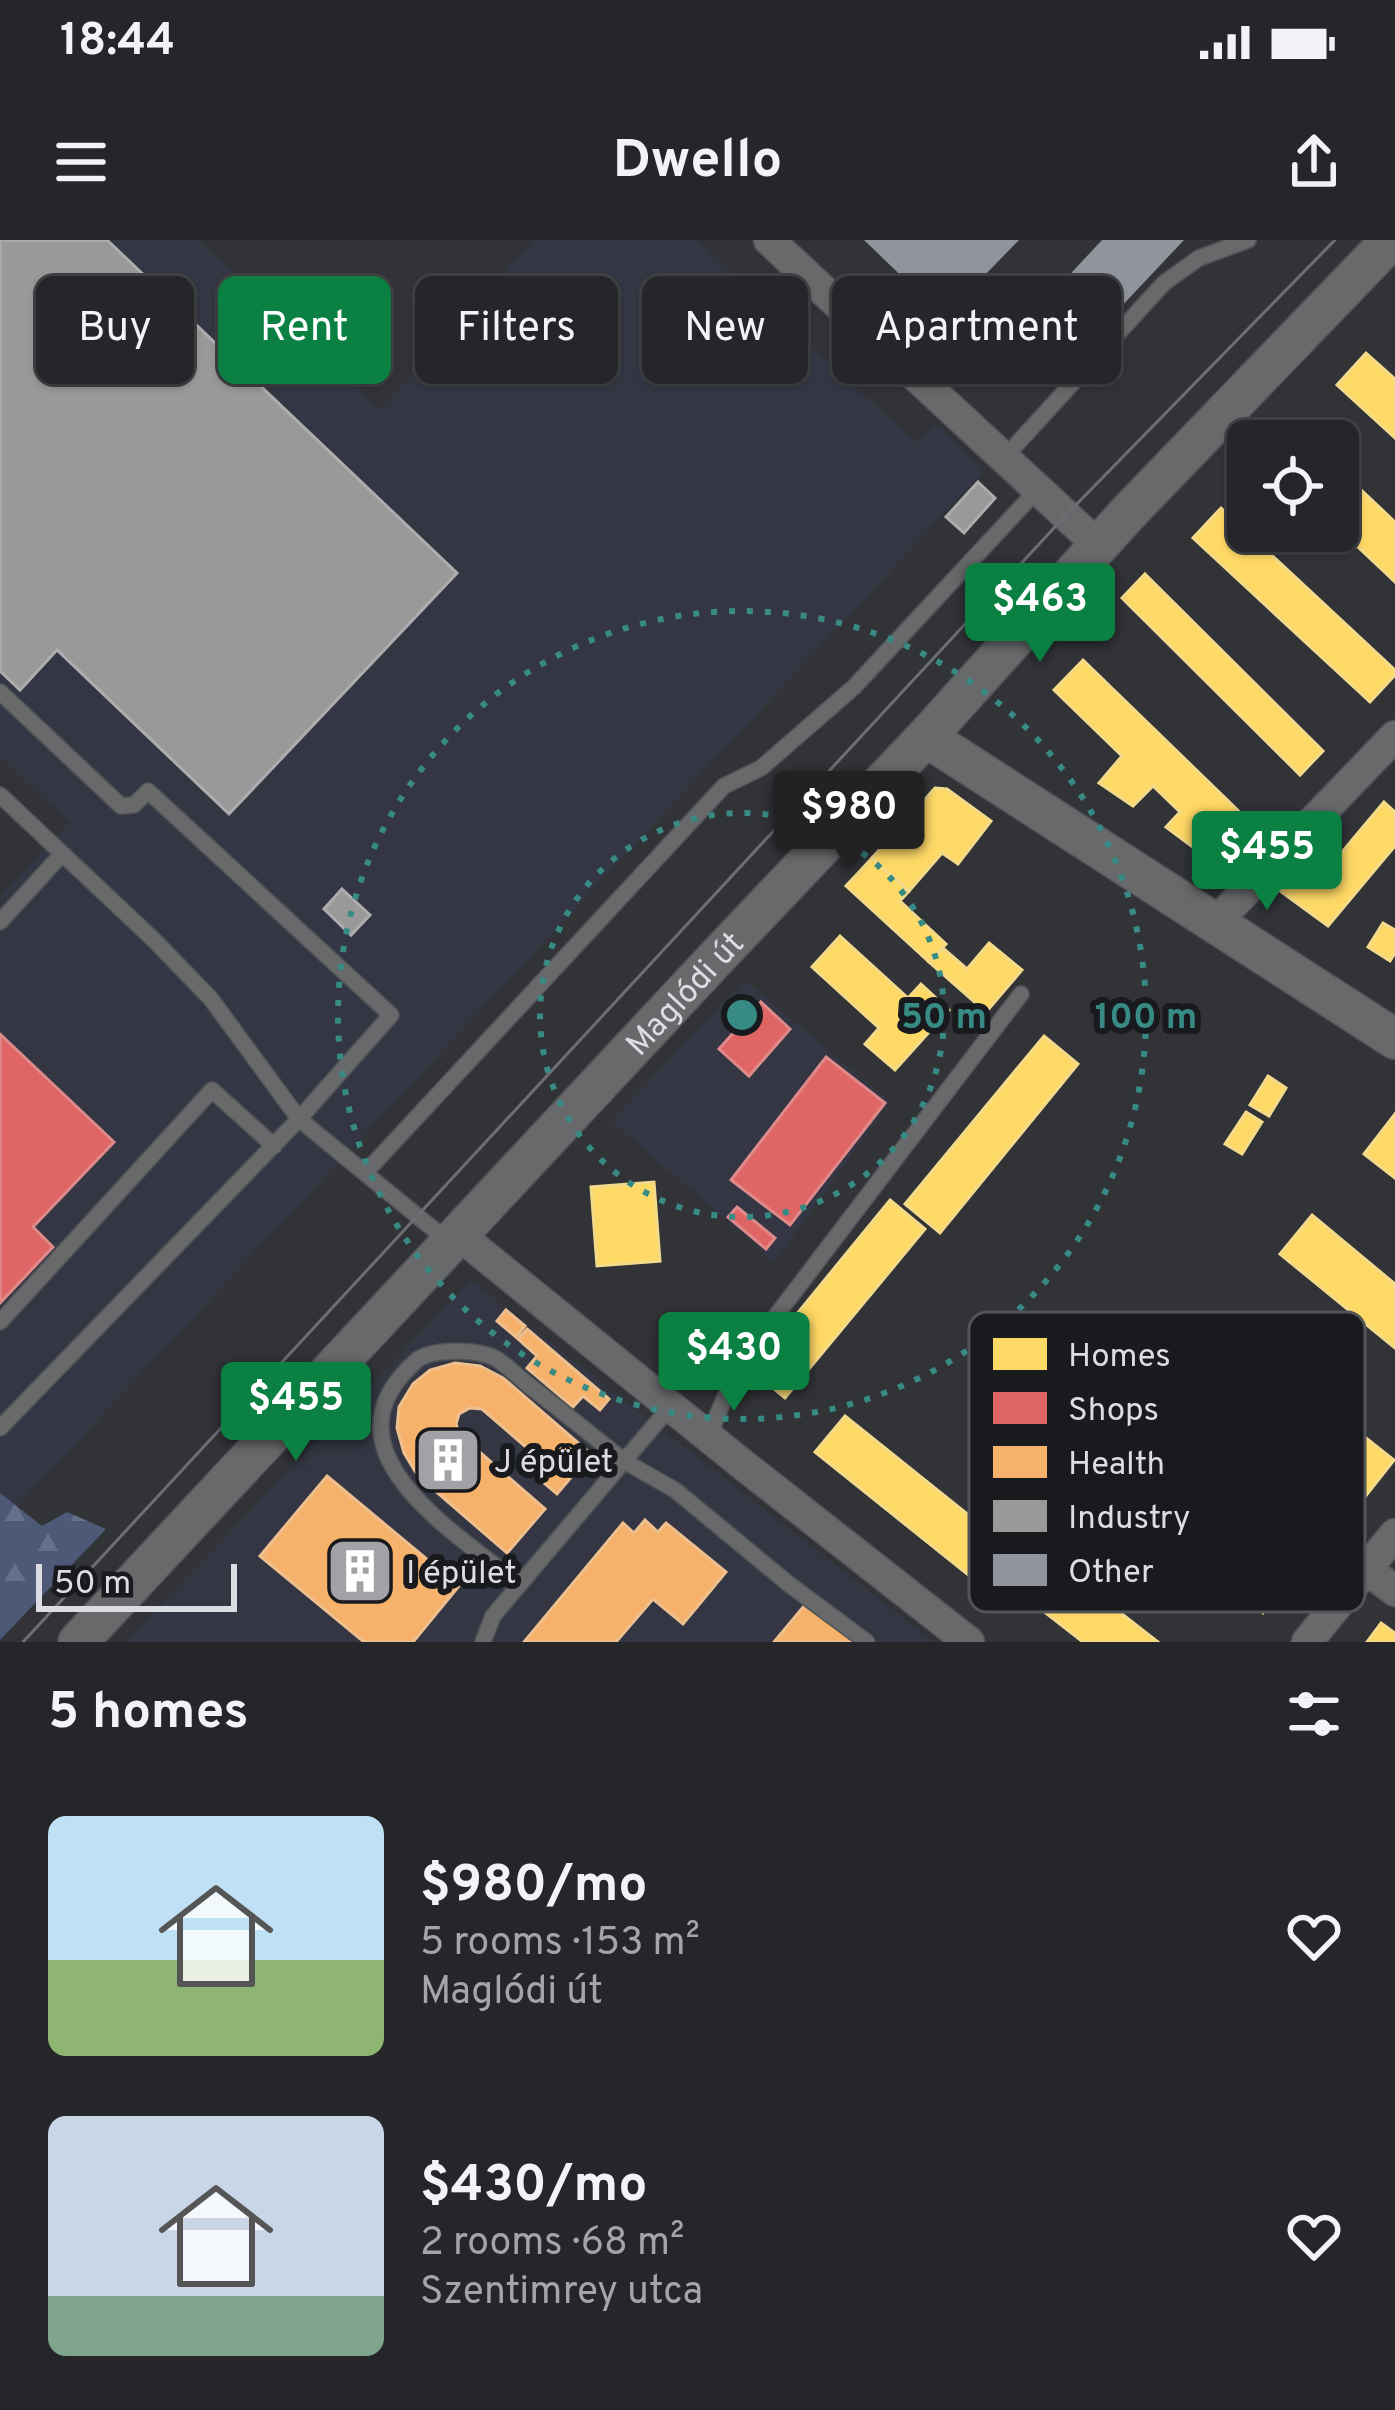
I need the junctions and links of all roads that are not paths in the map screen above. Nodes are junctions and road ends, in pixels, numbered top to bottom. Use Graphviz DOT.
graph roads {
  1 [pos="769,240"];
  2 [pos="1248,240"];
  3 [pos="1391,240"];
  4 [pos="1005,457"];
  5 [pos="1038,489"];
  6 [pos="1099,546"];
  7 [pos="0,692"];
  8 [pos="1395,736"];
  9 [pos="926,737"];
  10 [pos="0,795"];
  11 [pos="62,855"];
  12 [pos="0,922"];
  13 [pos="1214,924"];
  14 [pos="1022,994"];
  15 [pos="1395,1039"];
  16 [pos="299,1119"];
  17 [pos="274,1146"];
  18 [pos="365,1173"];
  19 [pos="455,1240"];
  20 [pos="0,1322"];
  21 [pos="670,1406"];
  22 [pos="0,1428"];
  23 [pos="709,1436"];
  24 [pos="624,1461"];
  25 [pos="1395,1534"];
  26 [pos="1366,1570"];
  27 [pos="519,1584"];
  28 [pos="1395,1591"];
  29 [pos="1331,1612"];
  30 [pos="78,1642"];
  31 [pos="483,1642"];
  32 [pos="867,1642"];
  33 [pos="969,1642"];
  34 [pos="1306,1642"];
  1 -- 4 [label="street"];
  2 -- 4 [label="lane"];
  3 -- 6 [label="street, Maglódi út"];
  4 -- 5 [label="street"];
  5 -- 6 [label="street"];
  5 -- 18 [label="lane"];
  6 -- 9 [label="street, Maglódi út"];
  7 -- 16 [label="lane"];
  8 -- 13 [label="street"];
  9 -- 13 [label="street"];
  9 -- 19 [label="street, Maglódi út"];
  10 -- 11 [label="lane"];
  11 -- 12 [label="lane"];
  11 -- 16 [label="lane"];
  13 -- 15 [label="street"];
  14 -- 23 [label="lane"];
  16 -- 17 [label="lane"];
  16 -- 18 [label="lane"];
  17 -- 20 [label="lane"];
  17 -- 22 [label="lane"];
  18 -- 19 [label="lane"];
  19 -- 21 [label="street"];
  19 -- 30 [label="street, Maglódi út"];
  21 -- 23 [label="street"];
  21 -- 24 [label="lane"];
  23 -- 33 [label="street"];
  24 -- 27 [label="lane"];
  24 -- 27 [label="lane"];
  24 -- 32 [label="lane"];
  25 -- 26 [label="street"];
  26 -- 28 [label="street"];
  27 -- 31 [label="lane"];
  29 -- 34 [label="street"];
}
